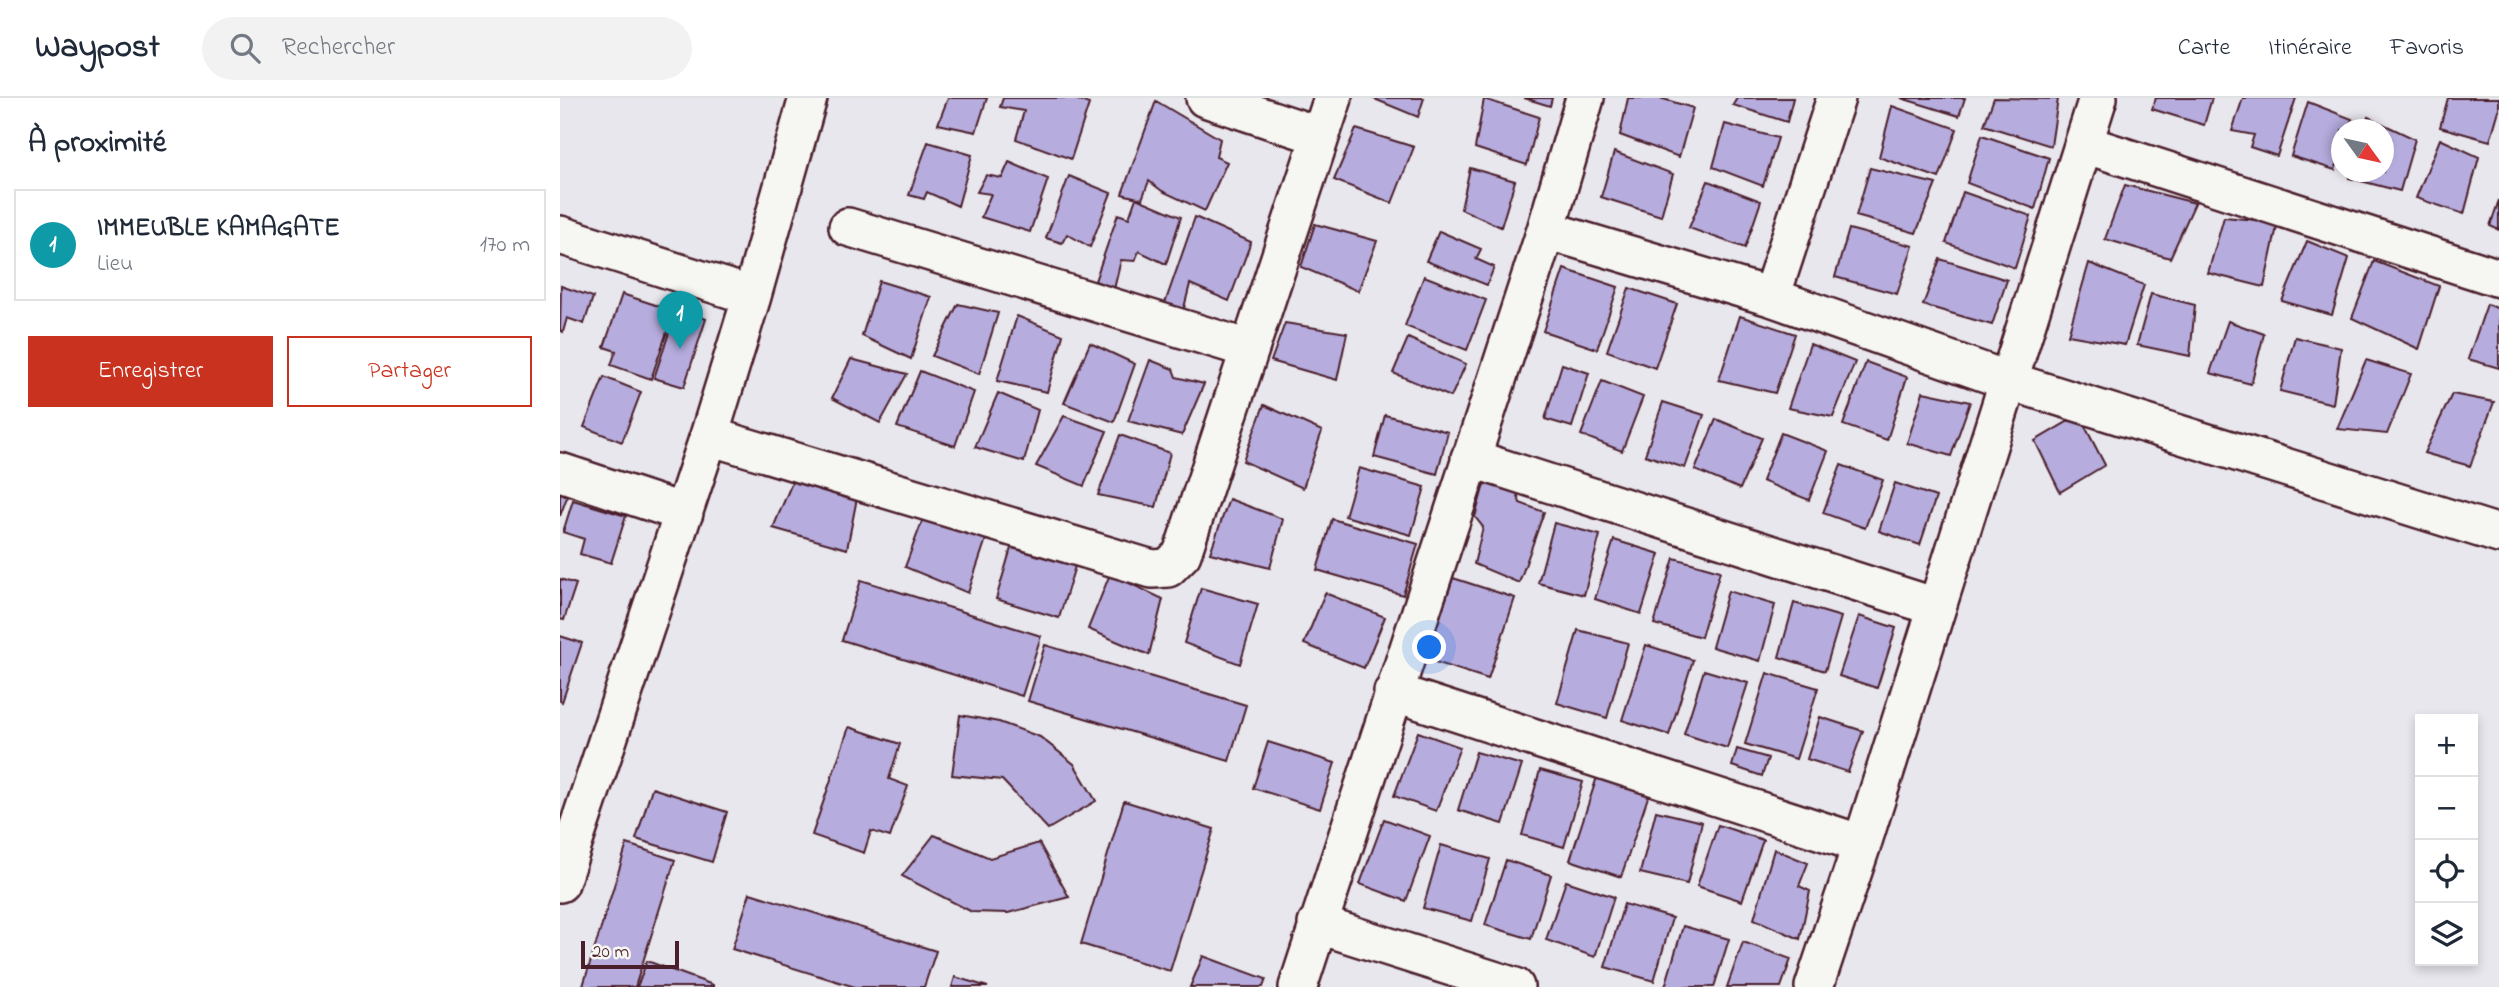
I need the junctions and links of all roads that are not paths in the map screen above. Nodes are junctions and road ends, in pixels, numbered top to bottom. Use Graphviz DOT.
graph roads {
  1 [pos="808,98"];
  2 [pos="1205,98"];
  3 [pos="1333,98"];
  4 [pos="1585,98"];
  5 [pos="1836,98"];
  6 [pos="2098,98"];
  7 [pos="1320,136"];
  8 [pos="2084,145"];
  9 [pos="848,227"];
  10 [pos="1546,230"];
  11 [pos="560,235"];
  12 [pos="2499,278"];
  13 [pos="752,296"];
  14 [pos="1771,297"];
  15 [pos="1249,349"];
  16 [pos="2008,381"];
  17 [pos="709,436"];
  18 [pos="1470,458"];
  19 [pos="560,472"];
  20 [pos="684,513"];
  21 [pos="2499,534"];
  22 [pos="1936,607"];
  23 [pos="1393,692"];
  24 [pos="1862,844"];
  25 [pos="560,883"];
  26 [pos="1317,924"];
  27 [pos="1298,987"];
  28 [pos="1515,987"];
  29 [pos="1814,987"];
  1 -- 13 [label="street"];
  2 -- 7 [label="street"];
  3 -- 7 [label="street"];
  4 -- 10 [label="street"];
  5 -- 14 [label="street"];
  6 -- 8 [label="street"];
  7 -- 15 [label="street"];
  8 -- 12 [label="street"];
  8 -- 16 [label="street"];
  9 -- 15 [label="street"];
  10 -- 14 [label="street"];
  10 -- 18 [label="street"];
  11 -- 13 [label="street"];
  13 -- 17 [label="street"];
  14 -- 16 [label="street"];
  15 -- 17 [label="street"];
  16 -- 21 [label="street"];
  16 -- 22 [label="street"];
  17 -- 20 [label="street"];
  18 -- 22 [label="street"];
  18 -- 23 [label="street"];
  19 -- 20 [label="street"];
  20 -- 25 [label="street"];
  22 -- 24 [label="street"];
  23 -- 24 [label="street"];
  23 -- 26 [label="street"];
  24 -- 29 [label="street"];
  26 -- 27 [label="street"];
  26 -- 28 [label="street"];
}
